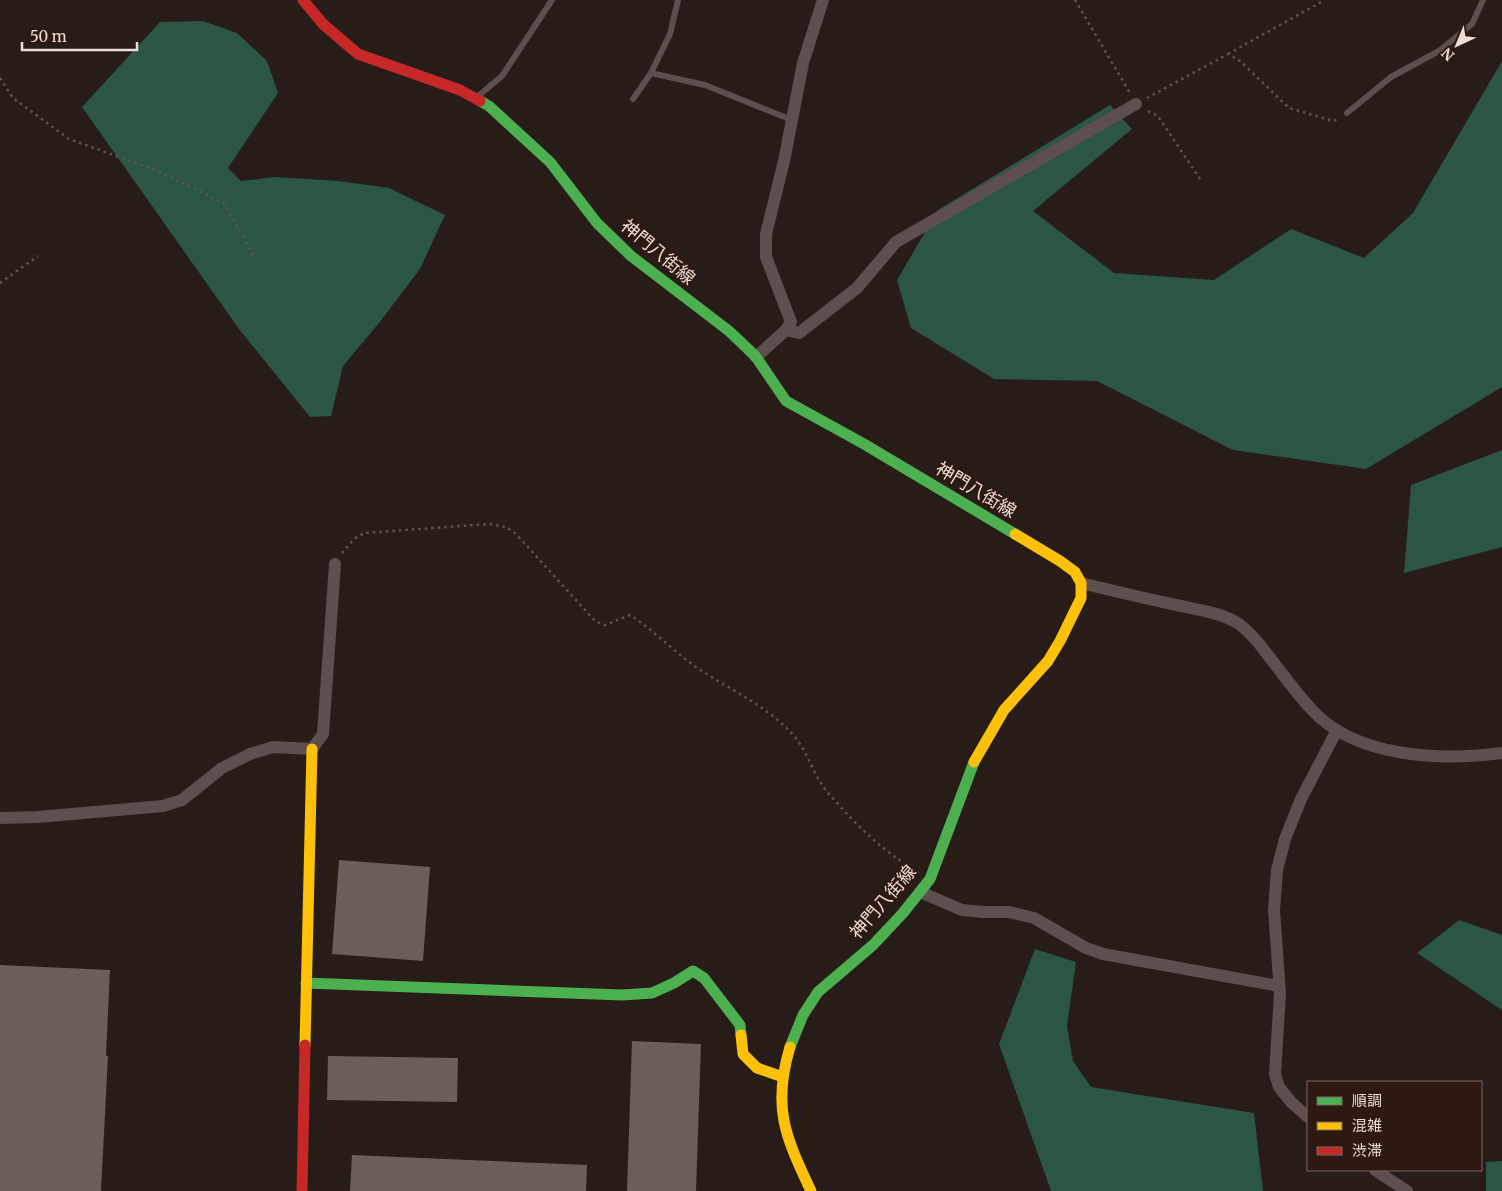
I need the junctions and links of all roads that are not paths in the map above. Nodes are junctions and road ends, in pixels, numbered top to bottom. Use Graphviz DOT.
graph roads {
  1 [pos="303,0"];
  2 [pos="552,0"];
  3 [pos="678,0"];
  4 [pos="823,0"];
  5 [pos="1483,0"];
  6 [pos="651,73"];
  7 [pos="476,98"];
  8 [pos="633,99"];
  9 [pos="1136,104"];
  10 [pos="1347,112"];
  11 [pos="792,120"];
  12 [pos="786,330"];
  13 [pos="756,357"];
  14 [pos="335,564"];
  15 [pos="1081,583"];
  16 [pos="1337,730"];
  17 [pos="312,749"];
  18 [pos="1502,753"];
  19 [pos="0,818"];
  20 [pos="920,892"];
  21 [pos="306,984"];
  22 [pos="1279,986"];
  23 [pos="783,1077"];
  24 [pos="1307,1116"];
  25 [pos="1377,1171"];
  26 [pos="302,1191"];
  27 [pos="811,1191"];
  28 [pos="1407,1191"];
  1 -- 7 [label="main road, 神門八街線"];
  2 -- 7 [label="lane"];
  3 -- 6 [label="lane"];
  4 -- 11 [label="street"];
  5 -- 10 [label="lane"];
  6 -- 8 [label="lane"];
  6 -- 11 [label="lane"];
  7 -- 13 [label="main road, 神門八街線"];
  9 -- 12 [label="street"];
  11 -- 12 [label="street"];
  12 -- 13 [label="street"];
  13 -- 15 [label="main road, 神門八街線"];
  14 -- 17 [label="street"];
  15 -- 16 [label="street"];
  15 -- 20 [label="main road, 神門八街線"];
  16 -- 18 [label="street"];
  16 -- 22 [label="street"];
  17 -- 19 [label="street"];
  17 -- 21 [label="main road"];
  20 -- 22 [label="street"];
  20 -- 23 [label="main road, 神門八街線"];
  21 -- 23 [label="main road"];
  21 -- 26 [label="main road"];
  22 -- 24 [label="street"];
  23 -- 27 [label="main road, 神門八街線"];
  25 -- 28 [label="street"];
}
